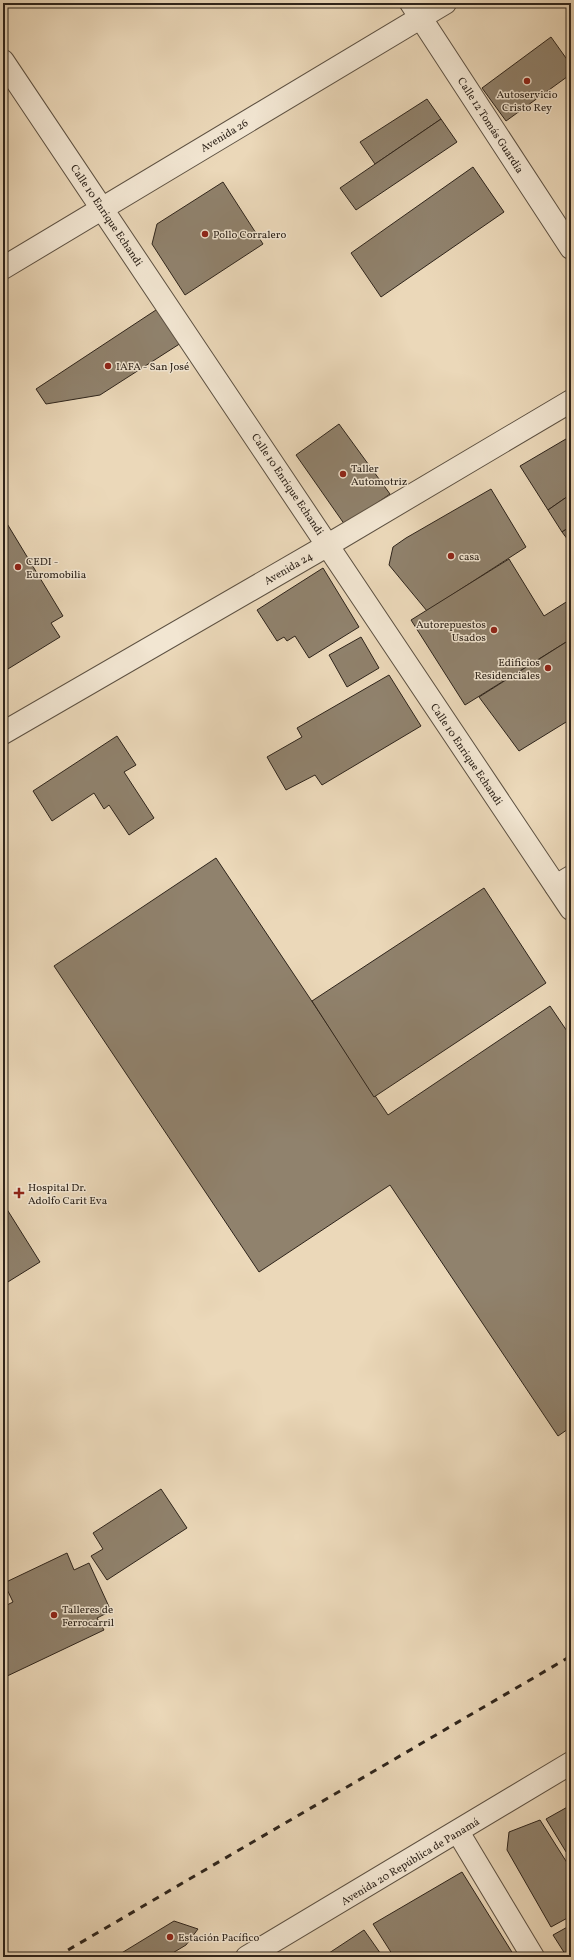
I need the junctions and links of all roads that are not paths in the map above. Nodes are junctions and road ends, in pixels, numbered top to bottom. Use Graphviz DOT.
graph roads {
  1 [pos="445,3"];
  2 [pos="416,10"];
  3 [pos="3,61"];
  4 [pos="102,207"];
  5 [pos="571,248"];
  6 [pos="3,268"];
  7 [pos="571,401"];
  8 [pos="328,545"];
  9 [pos="3,733"];
  10 [pos="563,882"];
  11 [pos="571,909"];
  12 [pos="571,1763"];
  13 [pos="458,1832"];
  14 [pos="247,1957"];
  15 [pos="532,1957"];
  1 -- 2 [label="street, Avenida 26"];
  2 -- 4 [label="street, Avenida 26"];
  2 -- 5 [label="street, Calle 12 Tomás Guardia"];
  3 -- 4 [label="street, Calle 10 Enrique Echandi"];
  4 -- 6 [label="street, Avenida 26"];
  4 -- 8 [label="street, Calle 10 Enrique Echandi"];
  7 -- 8 [label="street, Avenida 24"];
  8 -- 9 [label="street, Avenida 24"];
  8 -- 10 [label="street, Calle 10 Enrique Echandi"];
  10 -- 11 [label="street, Calle 10 Enrique Echandi"];
  12 -- 13 [label="street, Avenida 20 República de Panamá"];
  13 -- 14 [label="street, Avenida 20 República de Panamá"];
  13 -- 15 [label="street"];
}
